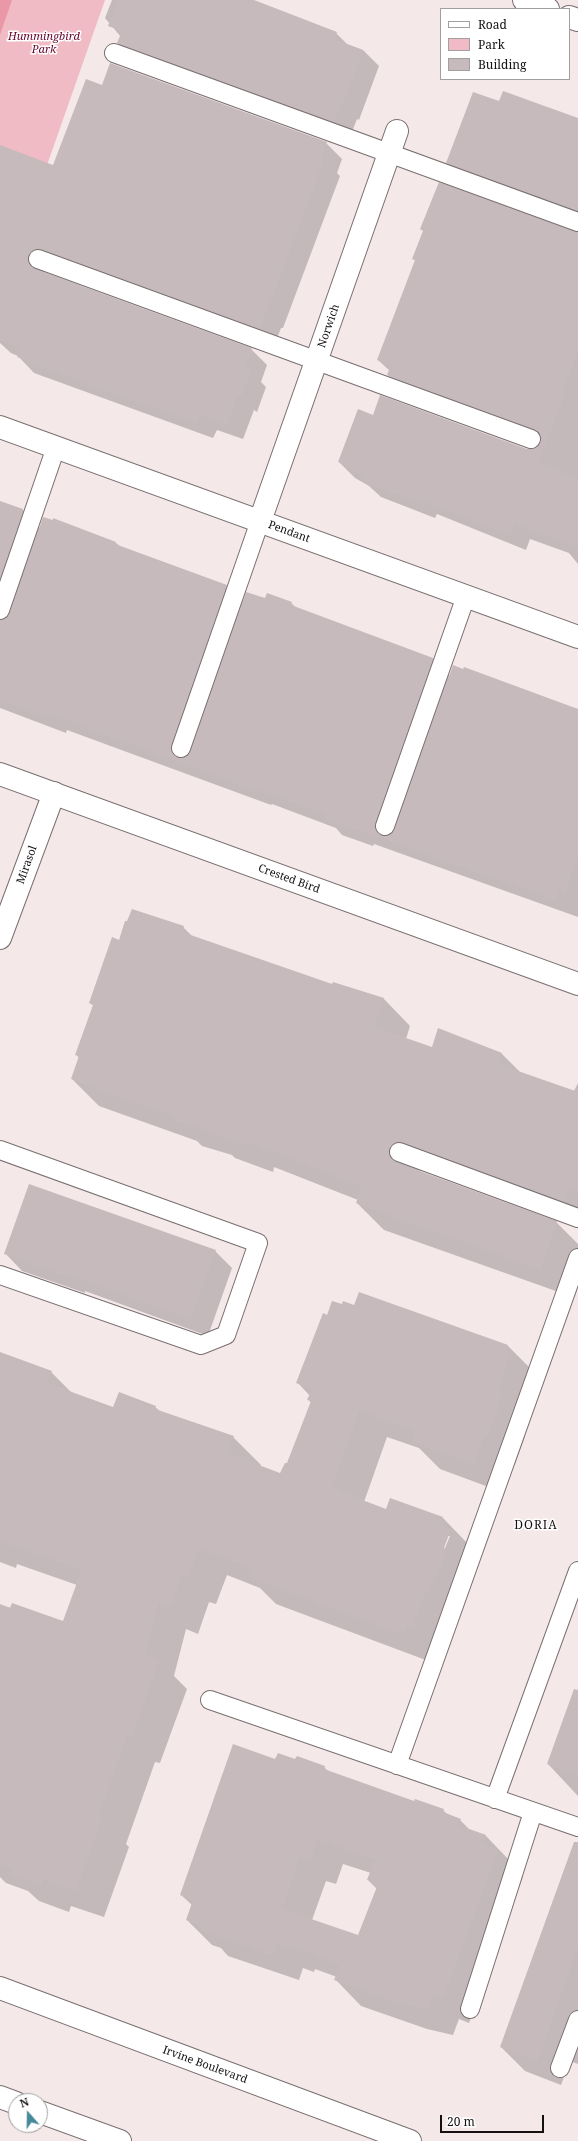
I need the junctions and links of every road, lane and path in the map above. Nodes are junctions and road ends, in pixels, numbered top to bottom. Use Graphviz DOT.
graph roads {
  1 [pos="524,0"];
  2 [pos="545,8"];
  3 [pos="114,53"];
  4 [pos="396,131"];
  5 [pos="389,153"];
  6 [pos="578,222"];
  7 [pos="38,259"];
  8 [pos="317,360"];
  9 [pos="0,427"];
  10 [pos="531,439"];
  11 [pos="56,447"];
  12 [pos="260,521"];
  13 [pos="466,596"];
  14 [pos="0,610"];
  15 [pos="578,637"];
  16 [pos="182,748"];
  17 [pos="0,774"];
  18 [pos="54,793"];
  19 [pos="385,826"];
  20 [pos="0,938"];
  21 [pos="578,984"];
  22 [pos="0,1150"];
  23 [pos="399,1152"];
  24 [pos="578,1218"];
  25 [pos="578,1258"];
  26 [pos="0,1275"];
  27 [pos="578,1571"];
  28 [pos="210,1700"];
  29 [pos="397,1765"];
  30 [pos="495,1799"];
  31 [pos="533,1812"];
  32 [pos="578,1828"];
  33 [pos="0,1988"];
  34 [pos="470,2009"];
  35 [pos="578,2020"];
  36 [pos="560,2068"];
  37 [pos="48,2115"];
  38 [pos="120,2141"];
  39 [pos="410,2141"];
  1 -- 2 [label="street"];
  3 -- 5 [label="lane"];
  4 -- 5 [label="street, Norwich"];
  5 -- 6 [label="lane"];
  5 -- 8 [label="street, Norwich"];
  7 -- 8 [label="lane"];
  8 -- 10 [label="lane"];
  8 -- 12 [label="street, Norwich"];
  9 -- 11 [label="street, Pendant"];
  11 -- 12 [label="street, Pendant"];
  11 -- 14 [label="lane"];
  12 -- 13 [label="street, Pendant"];
  12 -- 16 [label="lane"];
  13 -- 15 [label="street, Pendant"];
  13 -- 19 [label="lane"];
  17 -- 18 [label="street, Crested Bird"];
  18 -- 20 [label="street, Mirasol"];
  18 -- 21 [label="street, Crested Bird"];
  22 -- 26 [label="lane"];
  23 -- 24 [label="lane"];
  25 -- 29 [label="lane"];
  27 -- 30 [label="lane"];
  28 -- 29 [label="lane"];
  29 -- 30 [label="lane"];
  30 -- 31 [label="lane"];
  31 -- 32 [label="lane"];
  31 -- 34 [label="lane"];
  33 -- 39 [label="street, Irvine Boulevard"];
  35 -- 36 [label="lane"];
  37 -- 38 [label="street"];
}
